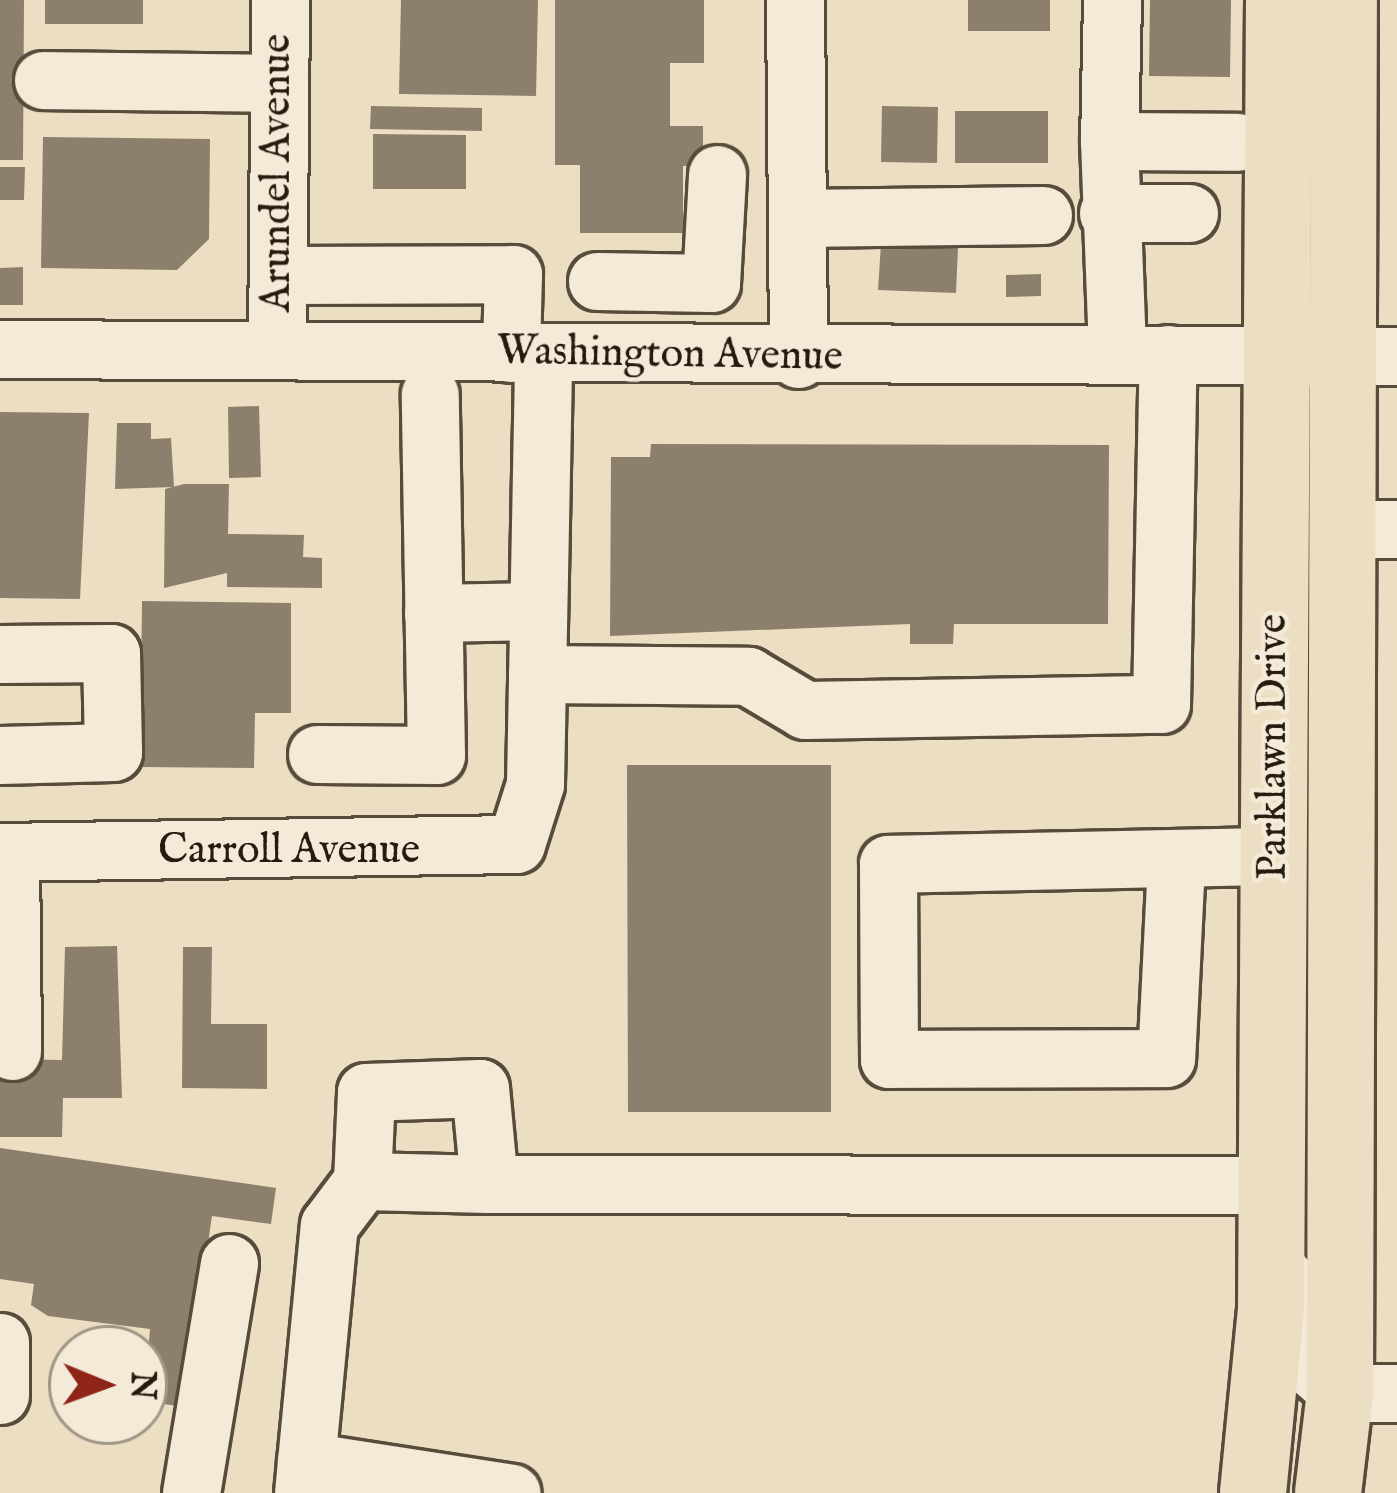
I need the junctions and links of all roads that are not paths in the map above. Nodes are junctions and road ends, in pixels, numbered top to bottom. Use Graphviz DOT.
graph roads {
  1 [pos="280,0"];
  2 [pos="795,0"];
  3 [pos="1112,0"];
  4 [pos="1279,0"];
  5 [pos="1344,0"];
  6 [pos="43,80"];
  7 [pos="279,82"];
  8 [pos="1109,141"];
  9 [pos="1237,142"];
  10 [pos="717,174"];
  11 [pos="1108,213"];
  12 [pos="1189,213"];
  13 [pos="1043,215"];
  14 [pos="797,218"];
  15 [pos="280,275"];
  16 [pos="597,281"];
  17 [pos="688,282"];
  18 [pos="277,346"];
  19 [pos="0,349"];
  20 [pos="527,354"];
  21 [pos="1143,354"];
  22 [pos="1276,354"];
  23 [pos="1369,355"];
  24 [pos="686,357"];
  25 [pos="798,359"];
  26 [pos="430,394"];
  27 [pos="1368,530"];
  28 [pos="538,611"];
  29 [pos="434,613"];
  30 [pos="0,653"];
  31 [pos="537,674"];
  32 [pos="317,754"];
  33 [pos="0,755"];
  34 [pos="5,852"];
  35 [pos="1272,856"];
  36 [pos="1175,862"];
  37 [pos="12,1051"];
  38 [pos="362,1181"];
  39 [pos="489,1184"];
  40 [pos="1257,1205"];
  41 [pos="229,1263"];
  42 [pos="0,1342"];
  43 [pos="1368,1393"];
  44 [pos="0,1395"];
  45 [pos="304,1477"];
  46 [pos="191,1493"];
  47 [pos="512,1493"];
  48 [pos="1253,1493"];
  49 [pos="1328,1493"];
  1 -- 7 [label="street, Arundel Avenue"];
  2 -- 14 [label="street"];
  3 -- 8 [label="street"];
  4 -- 22 [label="main road, Parklawn Drive"];
  5 -- 23 [label="main road, Parklawn Drive"];
  6 -- 7 [label="street"];
  7 -- 15 [label="street, Arundel Avenue"];
  8 -- 9 [label="street"];
  8 -- 11 [label="street"];
  10 -- 17 [label="street"];
  11 -- 12 [label="street"];
  11 -- 21 [label="street"];
  13 -- 14 [label="street"];
  14 -- 25 [label="street"];
  15 -- 18 [label="street, Arundel Avenue"];
  15 -- 20 [label="street"];
  16 -- 17 [label="street"];
  17 -- 24 [label="street"];
  18 -- 19 [label="street, Washington Avenue"];
  18 -- 20 [label="street, Washington Avenue"];
  20 -- 24 [label="street, Washington Avenue"];
  20 -- 28 [label="street"];
  21 -- 22 [label="street, Washington Avenue"];
  21 -- 25 [label="street, Washington Avenue"];
  21 -- 31 [label="street"];
  22 -- 23 [label="street, Washington Avenue"];
  22 -- 35 [label="main road, Parklawn Drive"];
  23 -- 27 [label="main road, Parklawn Drive"];
  24 -- 25 [label="street, Washington Avenue"];
  26 -- 29 [label="street"];
  27 -- 43 [label="main road, Parklawn Drive"];
  28 -- 29 [label="street"];
  28 -- 31 [label="street"];
  29 -- 32 [label="street"];
  30 -- 33 [label="street"];
  31 -- 34 [label="street, Carroll Avenue"];
  34 -- 37 [label="street"];
  35 -- 36 [label="street"];
  35 -- 40 [label="main road, Parklawn Drive"];
  36 -- 36 [label="street"];
  38 -- 39 [label="street"];
  38 -- 39 [label="street"];
  38 -- 45 [label="street"];
  39 -- 40 [label="street"];
  40 -- 43 [label="street"];
  40 -- 48 [label="main road, Parklawn Drive"];
  41 -- 46 [label="street"];
  42 -- 44 [label="street"];
  43 -- 49 [label="main road, Parklawn Drive"];
  45 -- 47 [label="street"];
}
